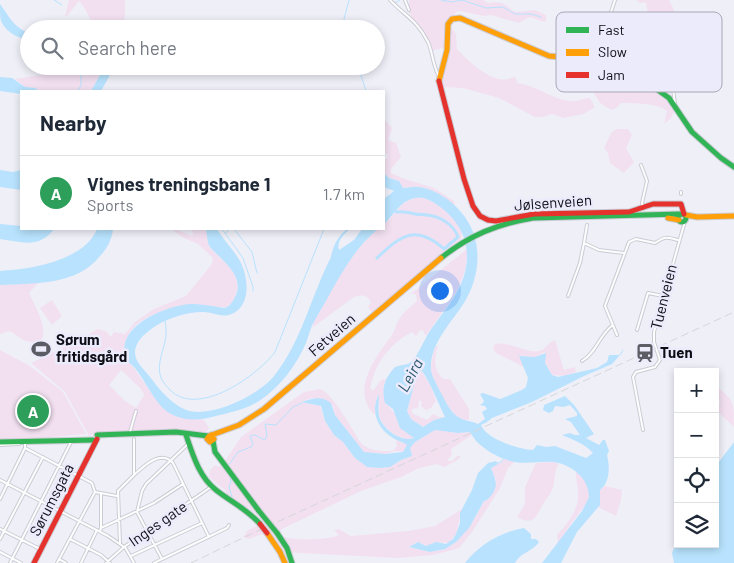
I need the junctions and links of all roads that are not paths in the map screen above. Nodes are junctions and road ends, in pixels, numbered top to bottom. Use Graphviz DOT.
graph roads {
  1 [pos="390,0"];
  2 [pos="405,0"];
  3 [pos="615,0"];
  4 [pos="409,10"];
  5 [pos="611,12"];
  6 [pos="556,57"];
  7 [pos="439,77"];
  8 [pos="660,92"];
  9 [pos="673,92"];
  10 [pos="675,108"];
  11 [pos="641,165"];
  12 [pos="734,167"];
  13 [pos="643,207"];
  14 [pos="682,217"];
  15 [pos="734,218"];
  16 [pos="587,225"];
  17 [pos="678,240"];
  18 [pos="584,243"];
  19 [pos="624,253"];
  20 [pos="568,296"];
  21 [pos="663,296"];
  22 [pos="613,324"];
  23 [pos="637,330"];
  24 [pos="617,335"];
  25 [pos="582,361"];
  26 [pos="136,411"];
  27 [pos="643,430"];
  28 [pos="227,431"];
  29 [pos="129,434"];
  30 [pos="186,435"];
  31 [pos="194,435"];
  32 [pos="96,437"];
  33 [pos="134,439"];
  34 [pos="210,439"];
  35 [pos="68,441"];
  36 [pos="0,444"];
  37 [pos="25,444"];
  38 [pos="187,445"];
  39 [pos="25,448"];
  40 [pos="191,450"];
  41 [pos="218,456"];
  42 [pos="43,457"];
  43 [pos="170,459"];
  44 [pos="60,466"];
  45 [pos="134,475"];
  46 [pos="79,476"];
  47 [pos="0,480"];
  48 [pos="8,483"];
  49 [pos="238,483"];
  50 [pos="183,484"];
  51 [pos="212,487"];
  52 [pos="95,492"];
  53 [pos="25,493"];
  54 [pos="101,494"];
  55 [pos="118,496"];
  56 [pos="0,499"];
  57 [pos="191,500"];
  58 [pos="42,501"];
  59 [pos="60,511"];
  60 [pos="137,512"];
  61 [pos="119,520"];
  62 [pos="79,521"];
  63 [pos="202,523"];
  64 [pos="229,525"];
  65 [pos="101,528"];
  66 [pos="0,529"];
  67 [pos="4,531"];
  68 [pos="99,531"];
  69 [pos="147,532"];
  70 [pos="209,537"];
  71 [pos="0,539"];
  72 [pos="70,539"];
  73 [pos="22,540"];
  74 [pos="120,543"];
  75 [pos="154,545"];
  76 [pos="125,547"];
  77 [pos="88,548"];
  78 [pos="41,549"];
  79 [pos="0,552"];
  80 [pos="131,556"];
  81 [pos="13,558"];
  82 [pos="59,559"];
  83 [pos="162,559"];
  84 [pos="107,562"];
  85 [pos="10,563"];
  86 [pos="21,563"];
  87 [pos="34,563"];
  88 [pos="57,563"];
  89 [pos="66,563"];
  90 [pos="80,563"];
  91 [pos="110,563"];
  92 [pos="134,563"];
  93 [pos="154,563"];
  94 [pos="285,563"];
  95 [pos="292,563"];
  1 -- 7 [label="street, Jølsenveien"];
  2 -- 4 [label="street"];
  3 -- 5 [label="street"];
  6 -- 7 [label="main road"];
  7 -- 13 [label="main road, Jølsenveien"];
  8 -- 10 [label="main road"];
  9 -- 10 [label="street"];
  10 -- 12 [label="main road"];
  11 -- 13 [label="street"];
  13 -- 14 [label="main road, Jølsenveien"];
  14 -- 15 [label="main road"];
  14 -- 17 [label="street, Tuenveien"];
  14 -- 28 [label="main road, Fetveien"];
  16 -- 18 [label="street"];
  17 -- 19 [label="street"];
  17 -- 21 [label="street, Tuenveien"];
  18 -- 19 [label="street"];
  18 -- 20 [label="street"];
  19 -- 22 [label="street"];
  21 -- 23 [label="street"];
  21 -- 27 [label="street, Tuenveien"];
  22 -- 24 [label="street"];
  22 -- 25 [label="street"];
  26 -- 29 [label="street"];
  28 -- 31 [label="main road"];
  28 -- 34 [label="main road, Fetveien"];
  28 -- 41 [label="main road"];
  29 -- 31 [label="main road, Fetveien"];
  29 -- 32 [label="main road, Fetveien"];
  30 -- 31 [label="main road, Fetveien"];
  30 -- 32 [label="main road, Fetveien"];
  30 -- 40 [label="main road"];
  31 -- 34 [label="main road, Fetveien"];
  31 -- 40 [label="main road"];
  32 -- 35 [label="main road, Fetveien"];
  32 -- 46 [label="main road, Sørumsgata"];
  33 -- 45 [label="street"];
  34 -- 41 [label="main road"];
  34 -- 49 [label="main road"];
  35 -- 36 [label="main road, Fetveien"];
  35 -- 37 [label="street"];
  35 -- 44 [label="street"];
  36 -- 37 [label="street"];
  37 -- 39 [label="street"];
  38 -- 43 [label="street"];
  39 -- 42 [label="street"];
  39 -- 48 [label="street"];
  40 -- 51 [label="main road"];
  41 -- 49 [label="main road"];
  42 -- 44 [label="street"];
  42 -- 53 [label="street"];
  43 -- 45 [label="street"];
  43 -- 50 [label="street"];
  43 -- 60 [label="street"];
  44 -- 46 [label="street"];
  44 -- 58 [label="street"];
  45 -- 55 [label="street"];
  46 -- 52 [label="street"];
  46 -- 59 [label="main road, Sørumsgata"];
  47 -- 48 [label="street"];
  48 -- 53 [label="street"];
  48 -- 56 [label="street"];
  49 -- 95 [label="main road, bridge"];
  50 -- 57 [label="street"];
  50 -- 60 [label="street"];
  51 -- 57 [label="street, Inges gate"];
  51 -- 94 [label="main road, bridge"];
  52 -- 54 [label="street"];
  52 -- 62 [label="street"];
  53 -- 58 [label="street"];
  53 -- 67 [label="street"];
  54 -- 55 [label="street"];
  54 -- 65 [label="street"];
  55 -- 61 [label="street"];
  57 -- 63 [label="street"];
  57 -- 69 [label="street, Inges gate"];
  58 -- 59 [label="street"];
  58 -- 73 [label="street"];
  59 -- 62 [label="street"];
  59 -- 78 [label="main road, Sørumsgata"];
  60 -- 61 [label="street"];
  60 -- 69 [label="street"];
  61 -- 65 [label="street"];
  61 -- 74 [label="street"];
  62 -- 68 [label="street"];
  62 -- 72 [label="street"];
  63 -- 70 [label="street"];
  63 -- 75 [label="street"];
  64 -- 70 [label="street"];
  65 -- 68 [label="street"];
  66 -- 67 [label="street"];
  67 -- 71 [label="street"];
  67 -- 73 [label="street"];
  68 -- 74 [label="street"];
  68 -- 77 [label="street"];
  69 -- 75 [label="street"];
  69 -- 76 [label="street, Inges gate"];
  70 -- 83 [label="street"];
  72 -- 77 [label="street"];
  72 -- 82 [label="street"];
  73 -- 78 [label="street"];
  73 -- 81 [label="street"];
  74 -- 76 [label="street"];
  75 -- 80 [label="street"];
  75 -- 83 [label="street"];
  76 -- 80 [label="street"];
  76 -- 84 [label="street, Inges gate"];
  77 -- 84 [label="street"];
  77 -- 90 [label="street"];
  78 -- 87 [label="main road, Sørumsgata"];
  79 -- 81 [label="street"];
  80 -- 92 [label="street"];
  81 -- 85 [label="street"];
  81 -- 86 [label="street"];
  82 -- 88 [label="street"];
  82 -- 89 [label="street"];
  83 -- 93 [label="street"];
  84 -- 91 [label="street"];
}
